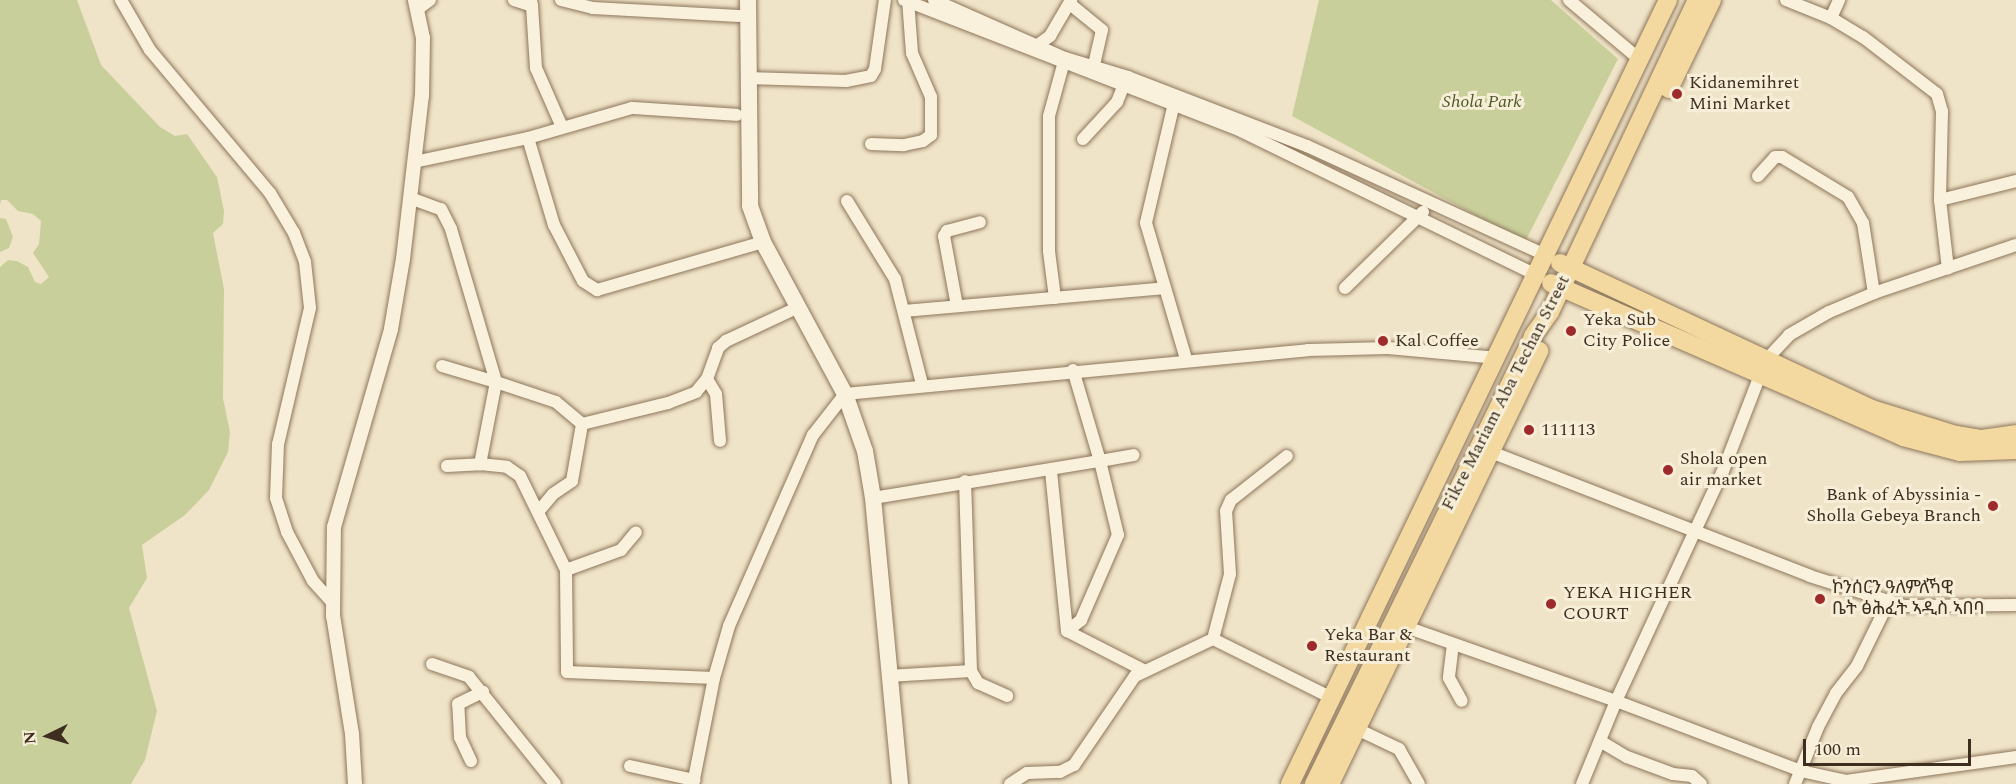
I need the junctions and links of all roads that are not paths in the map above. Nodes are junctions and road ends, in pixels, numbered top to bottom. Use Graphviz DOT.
graph roads {
  1 [pos="121,0"];
  2 [pos="430,0"];
  3 [pos="514,0"];
  4 [pos="561,0"];
  5 [pos="748,0"];
  6 [pos="885,0"];
  7 [pos="934,0"];
  8 [pos="1569,0"];
  9 [pos="1668,0"];
  10 [pos="1697,0"];
  11 [pos="1713,0"];
  12 [pos="1786,0"];
  13 [pos="1839,0"];
  14 [pos="907,1"];
  15 [pos="1071,2"];
  16 [pos="531,3"];
  17 [pos="948,3"];
  18 [pos="417,4"];
  19 [pos="739,8"];
  20 [pos="1831,18"];
  21 [pos="1039,44"];
  22 [pos="1639,59"];
  23 [pos="1064,61"];
  24 [pos="1094,66"];
  25 [pos="747,78"];
  26 [pos="1126,82"];
  27 [pos="1175,101"];
  28 [pos="737,115"];
  29 [pos="562,127"];
  30 [pos="528,138"];
  31 [pos="1083,139"];
  32 [pos="871,144"];
  33 [pos="414,162"];
  34 [pos="1758,176"];
  35 [pos="2016,181"];
  36 [pos="410,198"];
  37 [pos="1940,200"];
  38 [pos="848,201"];
  39 [pos="1430,205"];
  40 [pos="1596,212"];
  41 [pos="1419,216"];
  42 [pos="980,222"];
  43 [pos="759,244"];
  44 [pos="2016,245"];
  45 [pos="1545,255"];
  46 [pos="1570,268"];
  47 [pos="1948,269"];
  48 [pos="1536,275"];
  49 [pos="1560,287"];
  50 [pos="1166,288"];
  51 [pos="1345,288"];
  52 [pos="1874,293"];
  53 [pos="1055,298"];
  54 [pos="957,306"];
  55 [pos="790,311"];
  56 [pos="904,311"];
  57 [pos="1550,312"];
  58 [pos="1498,358"];
  59 [pos="1186,359"];
  60 [pos="442,366"];
  61 [pos="1763,367"];
  62 [pos="1072,370"];
  63 [pos="707,379"];
  64 [pos="496,382"];
  65 [pos="922,384"];
  66 [pos="841,398"];
  67 [pos="582,424"];
  68 [pos="2016,434"];
  69 [pos="720,441"];
  70 [pos="2016,450"];
  71 [pos="1491,452"];
  72 [pos="1133,455"];
  73 [pos="1287,456"];
  74 [pos="1100,461"];
  75 [pos="480,464"];
  76 [pos="447,466"];
  77 [pos="1051,471"];
  78 [pos="965,481"];
  79 [pos="873,498"];
  80 [pos="538,512"];
  81 [pos="1695,530"];
  82 [pos="636,532"];
  83 [pos="566,570"];
  84 [pos="1889,601"];
  85 [pos="332,602"];
  86 [pos="2016,605"];
  87 [pos="1376,608"];
  88 [pos="1400,621"];
  89 [pos="1067,631"];
  90 [pos="1213,639"];
  91 [pos="1454,644"];
  92 [pos="432,664"];
  93 [pos="971,671"];
  94 [pos="1145,671"];
  95 [pos="888,676"];
  96 [pos="714,678"];
  97 [pos="483,692"];
  98 [pos="1007,696"];
  99 [pos="1332,698"];
  100 [pos="1462,701"];
  101 [pos="1616,701"];
  102 [pos="1357,729"];
  103 [pos="890,740"];
  104 [pos="1600,741"];
  105 [pos="2016,757"];
  106 [pos="471,761"];
  107 [pos="630,766"];
  108 [pos="1924,770"];
  109 [pos="1801,771"];
  110 [pos="694,782"];
  111 [pos="1846,783"];
  112 [pos="355,784"];
  113 [pos="555,784"];
  114 [pos="890,784"];
  115 [pos="900,784"];
  116 [pos="1010,784"];
  117 [pos="1290,784"];
  118 [pos="1314,784"];
  119 [pos="1330,784"];
  120 [pos="1419,784"];
  121 [pos="1582,784"];
  122 [pos="1701,784"];
  123 [pos="1795,784"];
  124 [pos="1925,784"];
  1 -- 85 [label="street"];
  2 -- 18 [label="street"];
  3 -- 16 [label="street"];
  4 -- 19 [label="street"];
  5 -- 25 [label="main road"];
  6 -- 25 [label="street"];
  7 -- 17 [label="street"];
  8 -- 22 [label="street"];
  9 -- 22 [label="main road, Fikre Mariam Aba Techan Street"];
  10 -- 40 [label="main road, Fikre Mariam Aba Techan Street"];
  11 -- 40 [label="main road"];
  12 -- 20 [label="street"];
  13 -- 20 [label="street"];
  14 -- 23 [label="street"];
  14 -- 32 [label="street"];
  15 -- 21 [label="street"];
  15 -- 24 [label="street"];
  16 -- 29 [label="street"];
  17 -- 21 [label="street"];
  18 -- 33 [label="street"];
  19 -- 28 [label="main road"];
  20 -- 37 [label="street"];
  21 -- 23 [label="street"];
  22 -- 45 [label="main road, Fikre Mariam Aba Techan Street"];
  23 -- 24 [label="street"];
  23 -- 26 [label="street"];
  23 -- 53 [label="street"];
  24 -- 26 [label="street"];
  25 -- 43 [label="main road"];
  26 -- 27 [label="street"];
  26 -- 31 [label="street"];
  27 -- 39 [label="street"];
  27 -- 41 [label="street"];
  27 -- 50 [label="street"];
  28 -- 29 [label="street"];
  28 -- 43 [label="main road"];
  29 -- 30 [label="street"];
  30 -- 33 [label="street"];
  30 -- 43 [label="street"];
  33 -- 36 [label="street"];
  34 -- 52 [label="street"];
  35 -- 37 [label="street"];
  36 -- 64 [label="street"];
  36 -- 85 [label="street"];
  37 -- 47 [label="street"];
  38 -- 56 [label="street"];
  39 -- 41 [label="street"];
  39 -- 45 [label="street"];
  40 -- 46 [label="main road, Fikre Mariam Aba Techan Street"];
  41 -- 48 [label="street"];
  41 -- 51 [label="street"];
  42 -- 54 [label="street"];
  43 -- 55 [label="main road"];
  43 -- 66 [label="main road"];
  44 -- 47 [label="street"];
  45 -- 46 [label="main road"];
  45 -- 48 [label="main road, Fikre Mariam Aba Techan Street"];
  46 -- 49 [label="main road, Fikre Mariam Aba Techan Street"];
  46 -- 61 [label="main road"];
  47 -- 52 [label="street"];
  48 -- 49 [label="main road"];
  48 -- 58 [label="main road, Fikre Mariam Aba Techan Street"];
  49 -- 57 [label="main road, Fikre Mariam Aba Techan Street"];
  49 -- 61 [label="main road"];
  50 -- 53 [label="street"];
  50 -- 59 [label="street"];
  52 -- 61 [label="street"];
  53 -- 54 [label="street"];
  54 -- 56 [label="street"];
  55 -- 63 [label="street"];
  55 -- 66 [label="main road"];
  56 -- 65 [label="street"];
  57 -- 71 [label="main road"];
  57 -- 88 [label="main road, Fikre Mariam Aba Techan Street"];
  58 -- 59 [label="street"];
  58 -- 87 [label="main road, Fikre Mariam Aba Techan Street"];
  59 -- 62 [label="street"];
  60 -- 64 [label="street"];
  61 -- 68 [label="main road"];
  61 -- 70 [label="main road"];
  61 -- 81 [label="street"];
  62 -- 65 [label="street"];
  62 -- 74 [label="street"];
  63 -- 67 [label="street"];
  63 -- 69 [label="street"];
  64 -- 67 [label="street"];
  64 -- 75 [label="street"];
  65 -- 66 [label="street"];
  66 -- 79 [label="main road"];
  66 -- 96 [label="street"];
  66 -- 103 [label="main road"];
  67 -- 80 [label="street"];
  71 -- 81 [label="street"];
  71 -- 88 [label="main road"];
  72 -- 74 [label="street"];
  73 -- 90 [label="street"];
  74 -- 77 [label="street"];
  74 -- 89 [label="street"];
  75 -- 76 [label="street"];
  75 -- 80 [label="street"];
  77 -- 78 [label="street"];
  77 -- 89 [label="street"];
  78 -- 79 [label="street"];
  78 -- 93 [label="street"];
  79 -- 95 [label="main road"];
  80 -- 83 [label="street"];
  81 -- 84 [label="street"];
  81 -- 101 [label="street"];
  82 -- 83 [label="street"];
  83 -- 96 [label="street"];
  84 -- 86 [label="street"];
  84 -- 109 [label="street"];
  85 -- 112 [label="street"];
  87 -- 88 [label="main road"];
  87 -- 99 [label="main road, Fikre Mariam Aba Techan Street"];
  88 -- 91 [label="street"];
  88 -- 102 [label="main road"];
  88 -- 118 [label="main road, Fikre Mariam Aba Techan Street"];
  89 -- 94 [label="street"];
  90 -- 94 [label="street"];
  90 -- 99 [label="street"];
  91 -- 100 [label="street"];
  91 -- 101 [label="street"];
  92 -- 97 [label="street"];
  93 -- 95 [label="street"];
  93 -- 98 [label="street"];
  94 -- 116 [label="street"];
  95 -- 103 [label="main road"];
  96 -- 110 [label="street"];
  97 -- 106 [label="street"];
  97 -- 113 [label="street"];
  99 -- 117 [label="main road, Fikre Mariam Aba Techan Street"];
  101 -- 104 [label="street"];
  101 -- 109 [label="street"];
  102 -- 119 [label="main road"];
  102 -- 120 [label="street"];
  103 -- 114 [label="main road"];
  103 -- 115 [label="main road"];
  104 -- 121 [label="street"];
  104 -- 122 [label="street"];
  105 -- 108 [label="street"];
  107 -- 110 [label="street"];
  108 -- 111 [label="street"];
  108 -- 124 [label="street"];
  109 -- 111 [label="street"];
  109 -- 123 [label="street"];
}
